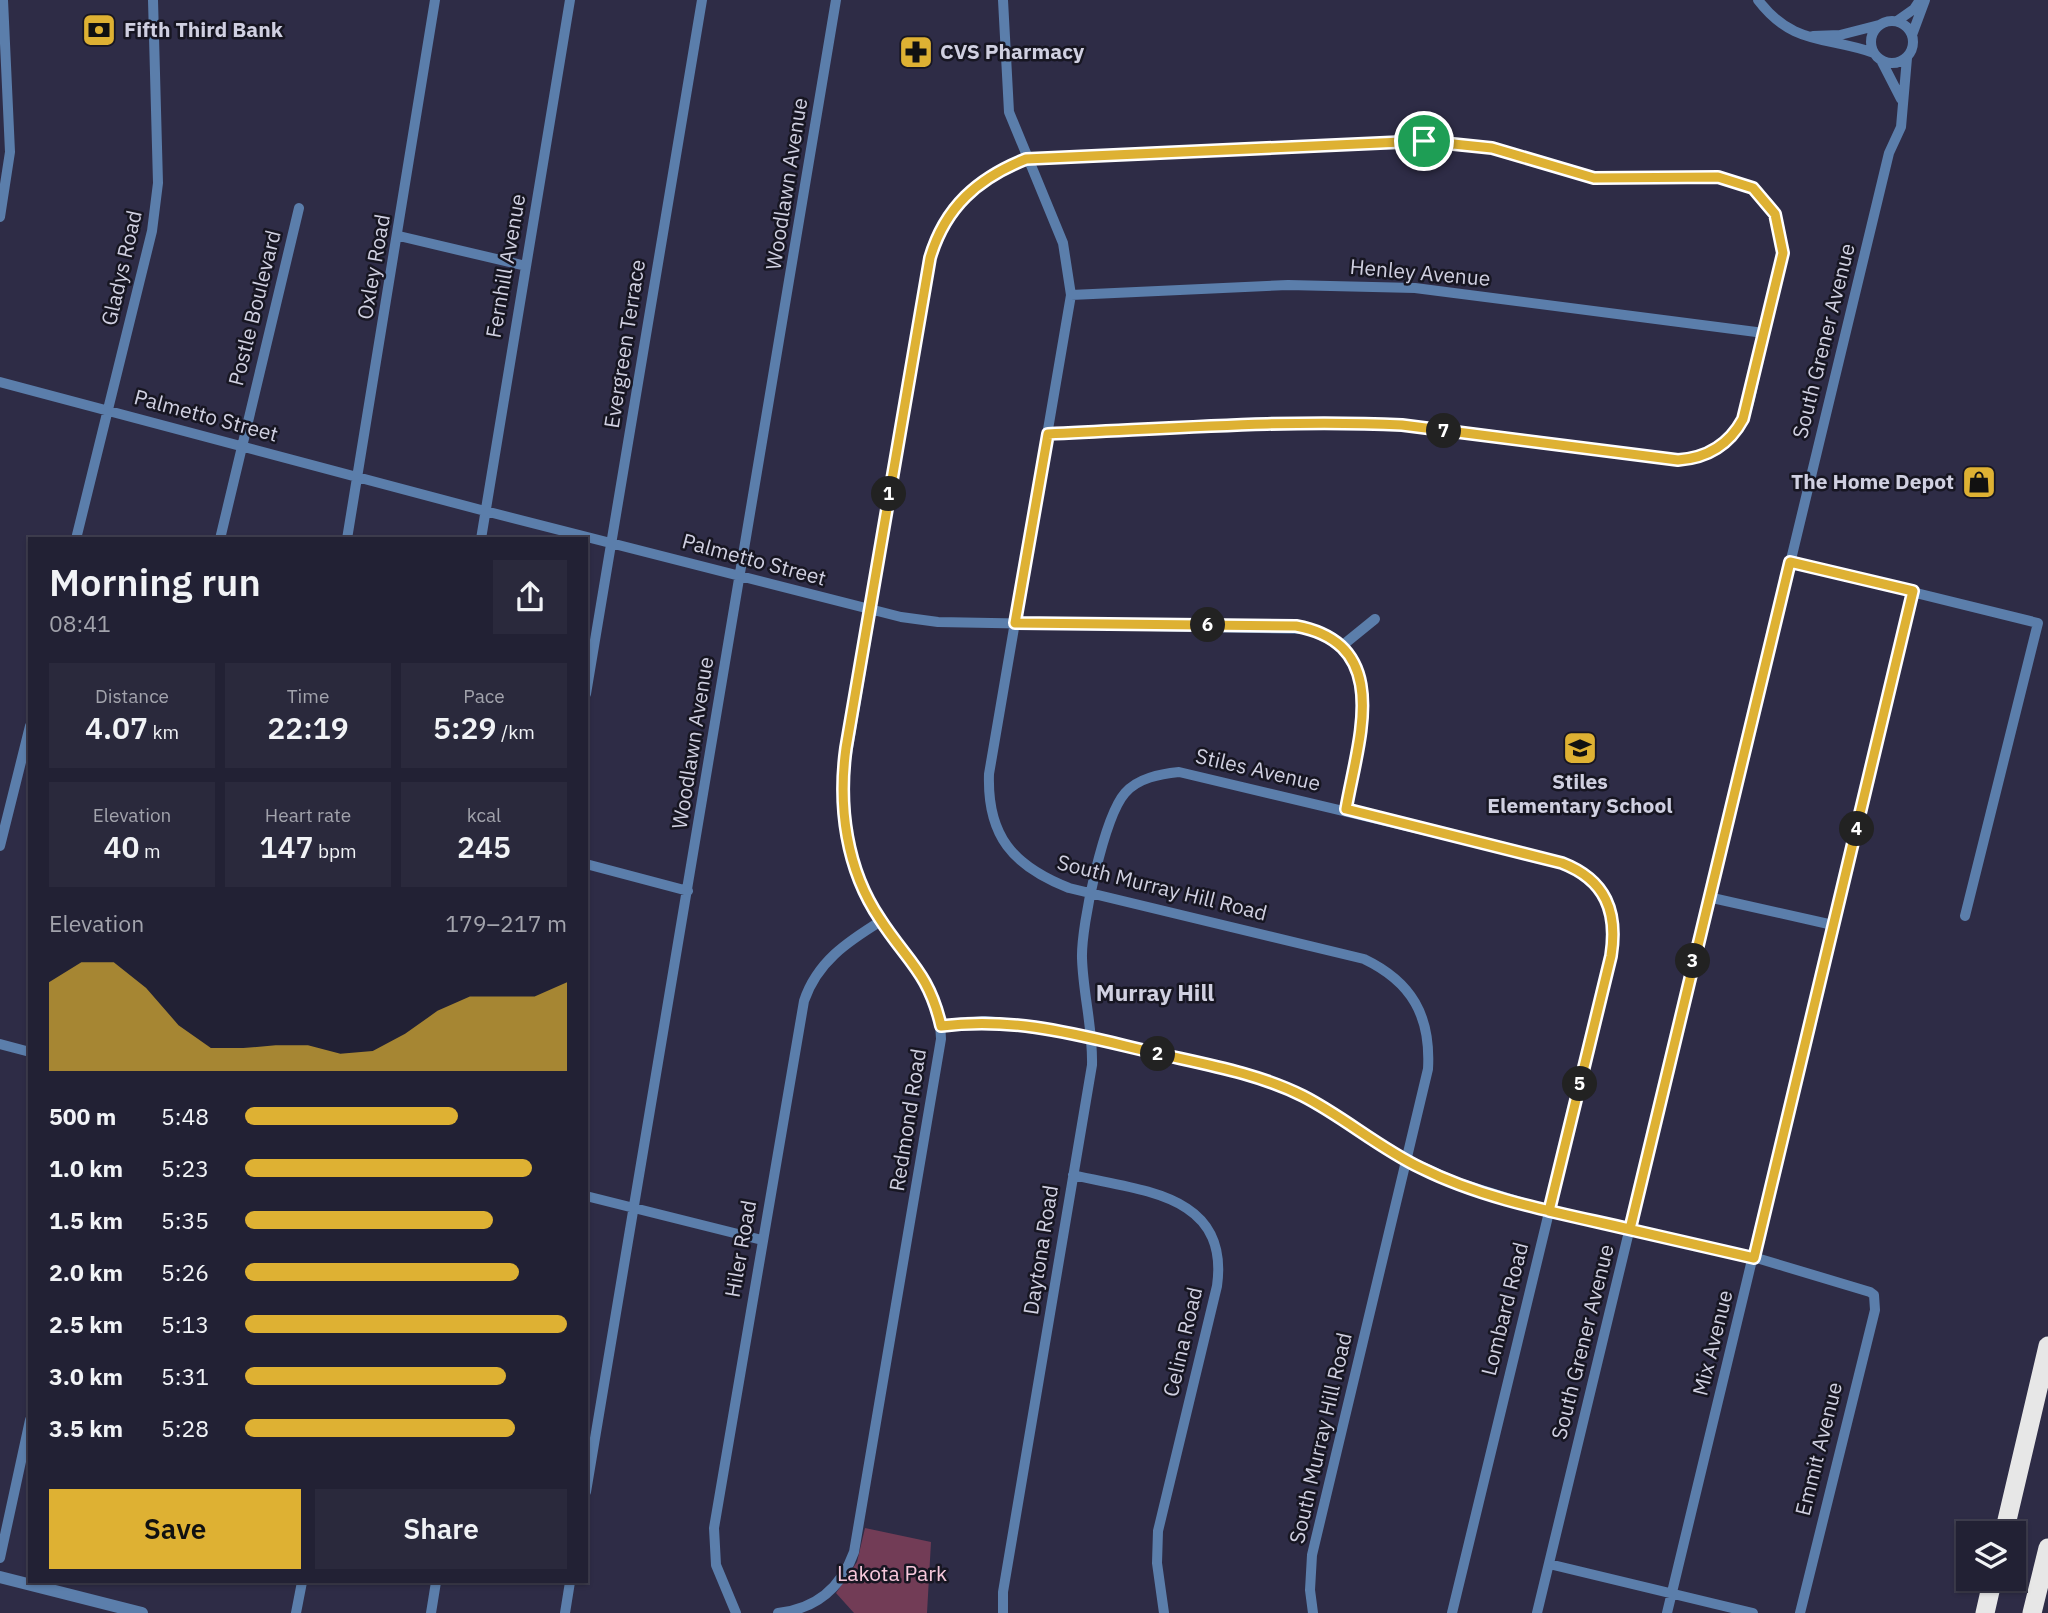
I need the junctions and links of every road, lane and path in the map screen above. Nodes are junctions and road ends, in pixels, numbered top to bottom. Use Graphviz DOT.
graph roads {
  1 [pos="3,0"];
  2 [pos="153,0"];
  3 [pos="435,0"];
  4 [pos="570,0"];
  5 [pos="702,0"];
  6 [pos="836,0"];
  7 [pos="1003,0"];
  8 [pos="1758,0"];
  9 [pos="1922,0"];
  10 [pos="1896,21"];
  11 [pos="1880,25"];
  12 [pos="1799,35"];
  13 [pos="1913,35"];
  14 [pos="1877,57"];
  15 [pos="1907,58"];
  16 [pos="1902,101"];
  17 [pos="1026,159"];
  18 [pos="299,208"];
  19 [pos="0,217"];
  20 [pos="399,236"];
  21 [pos="526,266"];
  22 [pos="1071,295"];
  23 [pos="1764,332"];
  24 [pos="0,382"];
  25 [pos="108,410"];
  26 [pos="1048,434"];
  27 [pos="240,446"];
  28 [pos="358,477"];
  29 [pos="485,511"];
  30 [pos="76,537"];
  31 [pos="220,537"];
  32 [pos="347,537"];
  33 [pos="481,537"];
  34 [pos="587,537"];
  35 [pos="588,537"];
  36 [pos="611,543"];
  37 [pos="1790,562"];
  38 [pos="740,576"];
  39 [pos="1913,591"];
  40 [pos="870,610"];
  41 [pos="1375,618"];
  42 [pos="1015,623"];
  43 [pos="1343,645"];
  44 [pos="588,682"];
  45 [pos="28,734"];
  46 [pos="1346,809"];
  47 [pos="0,846"];
  48 [pos="588,865"];
  49 [pos="688,891"];
  50 [pos="1092,892"];
  51 [pos="1604,892"];
  52 [pos="1708,897"];
  53 [pos="1965,916"];
  54 [pos="881,921"];
  55 [pos="1833,925"];
  56 [pos="941,1026"];
  57 [pos="1093,1038"];
  58 [pos="0,1044"];
  59 [pos="28,1051"];
  60 [pos="1406,1160"];
  61 [pos="1073,1175"];
  62 [pos="588,1196"];
  63 [pos="635,1208"];
  64 [pos="1549,1211"];
  65 [pos="1630,1229"];
  66 [pos="762,1240"];
  67 [pos="1754,1258"];
  68 [pos="2048,1346"];
  69 [pos="28,1429"];
  70 [pos="588,1480"];
  71 [pos="2007,1521"];
  72 [pos="2048,1548"];
  73 [pos="0,1558"];
  74 [pos="1549,1564"];
  75 [pos="0,1577"];
  76 [pos="302,1583"];
  77 [pos="436,1583"];
  78 [pos="570,1583"];
  79 [pos="1990,1591"];
  80 [pos="1672,1592"];
  81 [pos="142,1613"];
  82 [pos="296,1613"];
  83 [pos="431,1613"];
  84 [pos="565,1613"];
  85 [pos="736,1613"];
  86 [pos="778,1613"];
  87 [pos="1003,1613"];
  88 [pos="1164,1613"];
  89 [pos="1313,1613"];
  90 [pos="1452,1613"];
  91 [pos="1537,1613"];
  92 [pos="1667,1613"];
  93 [pos="1754,1613"];
  94 [pos="1800,1613"];
  95 [pos="1984,1613"];
  96 [pos="2032,1613"];
  1 -- 19 [label="street"];
  2 -- 25 [label="street, Gladys Road"];
  3 -- 20 [label="street, Oxley Road"];
  4 -- 21 [label="street, Fernhill Avenue"];
  5 -- 36 [label="street, Evergreen Terrace"];
  6 -- 38 [label="street, Woodlawn Avenue"];
  7 -- 17 [label="street, South Murray Hill Road"];
  8 -- 12 [label="street"];
  9 -- 10 [label="street"];
  9 -- 13 [label="street"];
  10 -- 11 [label="street"];
  10 -- 13 [label="street"];
  11 -- 12 [label="street"];
  11 -- 14 [label="street"];
  12 -- 14 [label="street"];
  13 -- 15 [label="street"];
  14 -- 15 [label="street"];
  14 -- 16 [label="street"];
  15 -- 16 [label="street, South Grener Avenue"];
  16 -- 37 [label="street, South Grener Avenue"];
  17 -- 22 [label="street, South Murray Hill Road"];
  17 -- 23 [label="street"];
  17 -- 40 [label="street, Redmond Road"];
  18 -- 27 [label="street, Postle Boulevard"];
  20 -- 21 [label="street"];
  20 -- 28 [label="street, Oxley Road"];
  21 -- 29 [label="street, Fernhill Avenue"];
  22 -- 23 [label="street, Henley Avenue"];
  22 -- 26 [label="street, South Murray Hill Road"];
  23 -- 26 [label="street"];
  24 -- 25 [label="street, Palmetto Street"];
  25 -- 27 [label="street, Palmetto Street"];
  25 -- 30 [label="street, Gladys Road"];
  26 -- 42 [label="street, South Murray Hill Road"];
  27 -- 28 [label="street, Palmetto Street"];
  27 -- 31 [label="street, Postle Boulevard"];
  28 -- 29 [label="street, Palmetto Street"];
  28 -- 32 [label="street, Oxley Road"];
  29 -- 33 [label="street, Fernhill Avenue"];
  29 -- 34 [label="street, Palmetto Street"];
  35 -- 36 [label="street, Palmetto Street"];
  36 -- 38 [label="street, Palmetto Street"];
  36 -- 44 [label="street, Evergreen Terrace"];
  37 -- 39 [label="street"];
  37 -- 52 [label="street, South Grener Avenue"];
  38 -- 40 [label="street, Palmetto Street"];
  38 -- 49 [label="street, Woodlawn Avenue"];
  39 -- 53 [label="street"];
  39 -- 55 [label="street, Mix Avenue"];
  40 -- 42 [label="street, Palmetto Street"];
  40 -- 54 [label="street, Redmond Road"];
  41 -- 43 [label="street"];
  42 -- 43 [label="street, Palmetto Street"];
  42 -- 50 [label="street, South Murray Hill Road"];
  43 -- 46 [label="street"];
  45 -- 47 [label="street"];
  46 -- 50 [label="street, Stiles Avenue"];
  46 -- 51 [label="street, Stiles Avenue"];
  48 -- 49 [label="street"];
  49 -- 63 [label="street, Woodlawn Avenue"];
  50 -- 57 [label="street, Daytona Road"];
  50 -- 60 [label="street, South Murray Hill Road"];
  51 -- 64 [label="street, Lombard Road"];
  52 -- 55 [label="street"];
  52 -- 65 [label="street, South Grener Avenue"];
  54 -- 56 [label="street, Redmond Road"];
  54 -- 66 [label="street, Hiler Road"];
  55 -- 67 [label="street, Mix Avenue"];
  56 -- 57 [label="street"];
  56 -- 86 [label="street, Redmond Road"];
  57 -- 60 [label="street"];
  57 -- 61 [label="street, Daytona Road"];
  58 -- 59 [label="street"];
  60 -- 64 [label="street"];
  60 -- 89 [label="street, South Murray Hill Road"];
  61 -- 87 [label="street, Daytona Road"];
  61 -- 88 [label="street, Celina Road"];
  62 -- 63 [label="street"];
  63 -- 66 [label="street"];
  63 -- 70 [label="street, Woodlawn Avenue"];
  64 -- 65 [label="street"];
  64 -- 90 [label="street, Lombard Road"];
  65 -- 67 [label="street"];
  65 -- 74 [label="street, South Grener Avenue"];
  66 -- 85 [label="street, Hiler Road"];
  67 -- 80 [label="street, Mix Avenue"];
  67 -- 94 [label="street, Emmit Avenue"];
  68 -- 71 [label="highway"];
  69 -- 73 [label="street"];
  72 -- 96 [label="highway"];
  74 -- 80 [label="street"];
  74 -- 91 [label="street, South Grener Avenue"];
  75 -- 81 [label="street"];
  76 -- 82 [label="street"];
  77 -- 83 [label="street"];
  78 -- 84 [label="street"];
  79 -- 95 [label="highway"];
  80 -- 92 [label="street, Mix Avenue"];
  80 -- 93 [label="street"];
}
